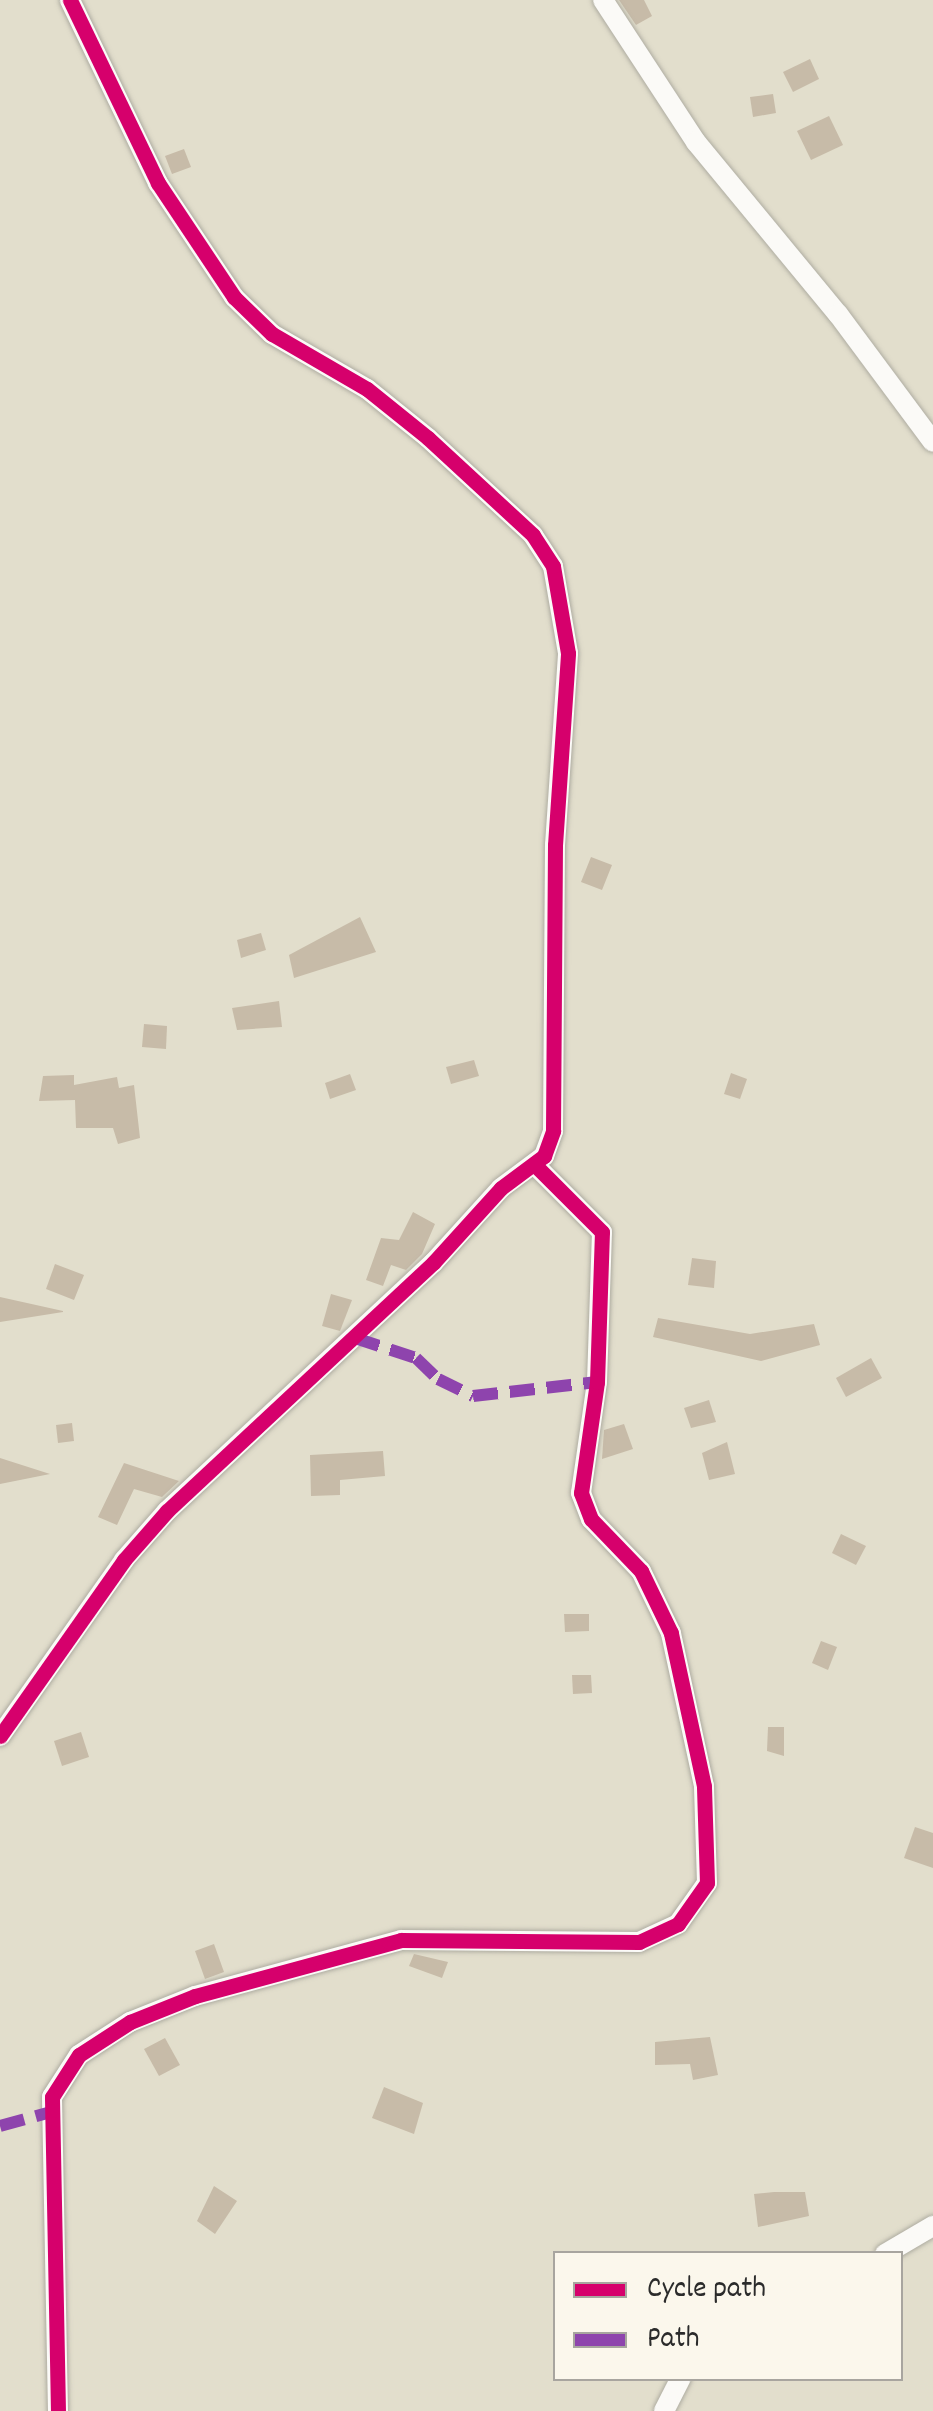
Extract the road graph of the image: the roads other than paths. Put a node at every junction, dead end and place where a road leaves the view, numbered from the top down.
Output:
1 (70, 0) edge
2 (603, 0) edge
3 (933, 442) edge
4 (534, 1165) junction
5 (0, 1736) edge
6 (933, 2226) edge
7 (890, 2251) edge
8 (679, 2381) edge
9 (58, 2411) edge
10 (664, 2411) edge

1 - 4 street
2 - 3 street
4 - 5 street
4 - 9 street
6 - 7 street
8 - 10 street

